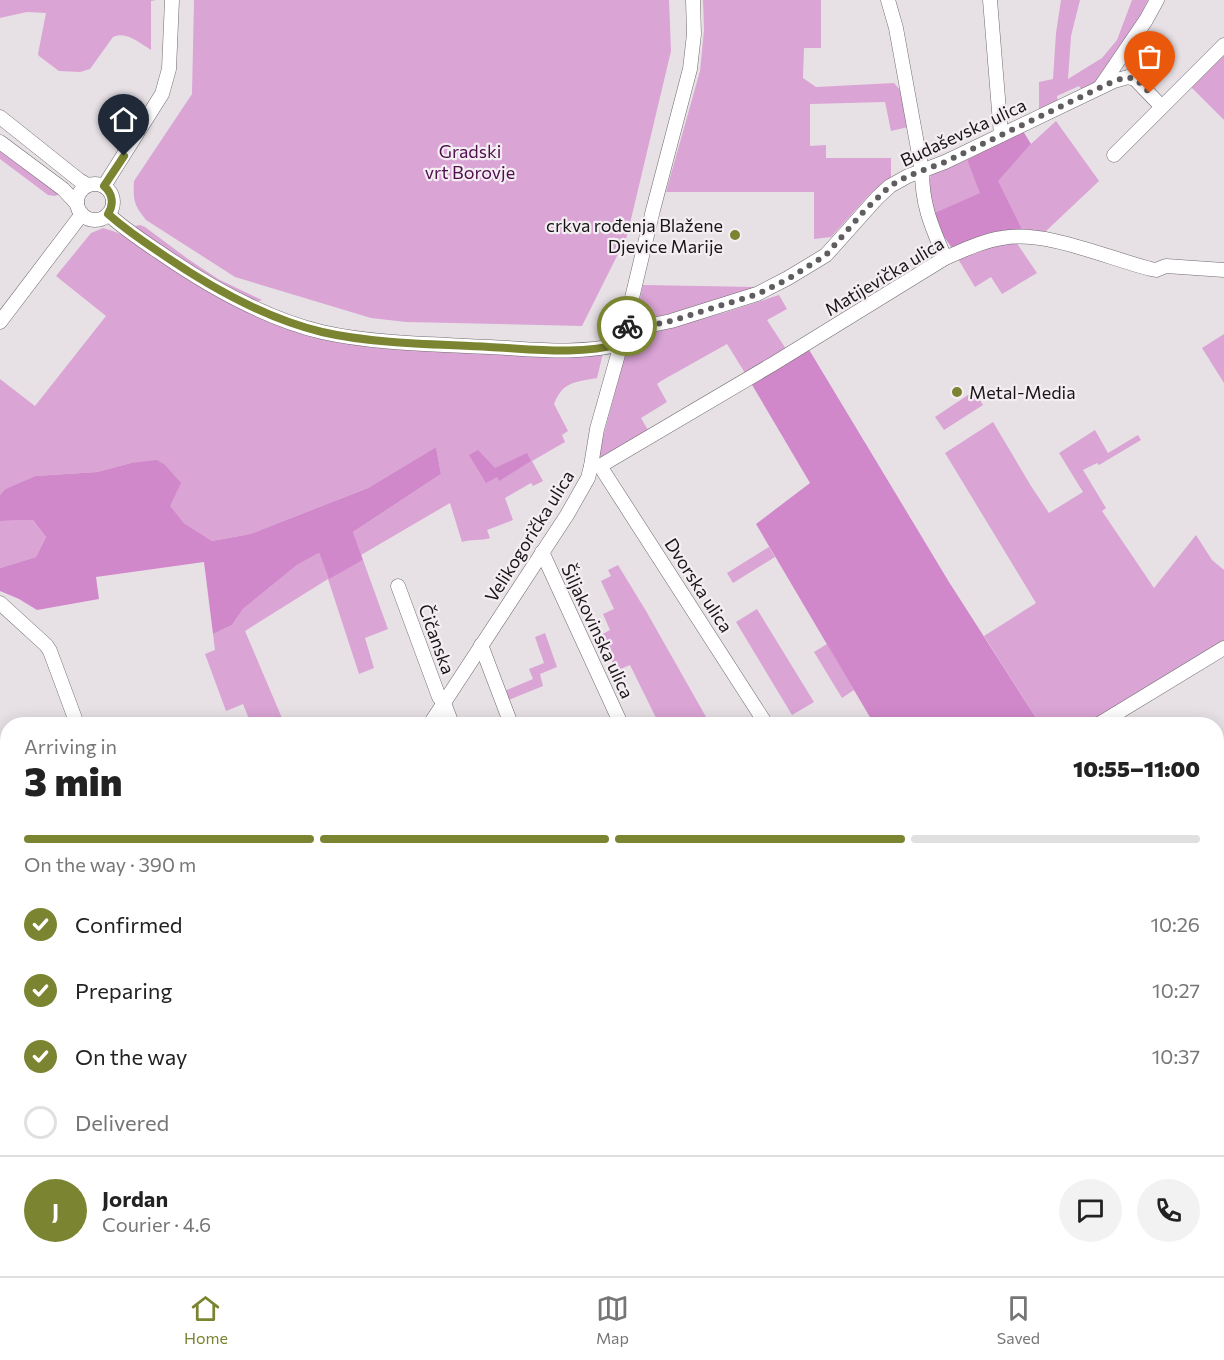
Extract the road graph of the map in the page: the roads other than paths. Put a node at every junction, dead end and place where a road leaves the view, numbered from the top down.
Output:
1 (171, 0) edge
2 (693, 0) edge
3 (888, 0) edge
4 (990, 0) edge
5 (1157, 0) edge
6 (1224, 45) edge
7 (1100, 87) junction
8 (1161, 106) junction
9 (0, 117) edge
10 (1000, 135) junction
11 (0, 142) edge
12 (1114, 154) dead end
13 (922, 171) junction
14 (88, 185) junction
15 (104, 186) junction
16 (79, 209) junction
17 (108, 214) junction
18 (945, 258) junction
19 (1224, 270) edge
20 (0, 322) edge
21 (626, 326) junction
22 (621, 344) junction
23 (596, 466) junction
24 (542, 552) junction
25 (398, 586) dead end
26 (0, 603) edge
27 (481, 645) junction
28 (1224, 648) edge
29 (444, 703) junction
30 (74, 717) edge
31 (435, 717) edge
32 (449, 717) edge
33 (508, 717) edge
34 (618, 717) edge
35 (761, 717) edge
36 (1111, 717) edge

1 - 15 street
2 - 21 street, Velikogorička ulica
3 - 13 street
4 - 10 street
5 - 7 street
6 - 8 street
7 - 8 street, Budaševska ulica
7 - 10 street, Budaševska ulica
8 - 12 street
9 - 14 street
10 - 13 street, Budaševska ulica
11 - 16 street
13 - 18 street
13 - 21 street, Budaševska ulica
14 - 15 street
14 - 16 street
15 - 17 street
16 - 17 street
16 - 20 street
17 - 22 street
18 - 19 street, Matijevička ulica
18 - 23 street, Matijevička ulica
21 - 22 street, Velikogorička ulica
22 - 23 street, Velikogorička ulica
23 - 24 street, Velikogorička ulica
23 - 35 street, Dvorska ulica
24 - 27 street, Velikogorička ulica
24 - 34 street, Šiljakovinska ulica
25 - 29 street, Čičanska
26 - 30 street
27 - 29 street, Velikogorička ulica
27 - 33 street
28 - 36 street
29 - 31 street, Velikogorička ulica
29 - 32 street, Čičanska

